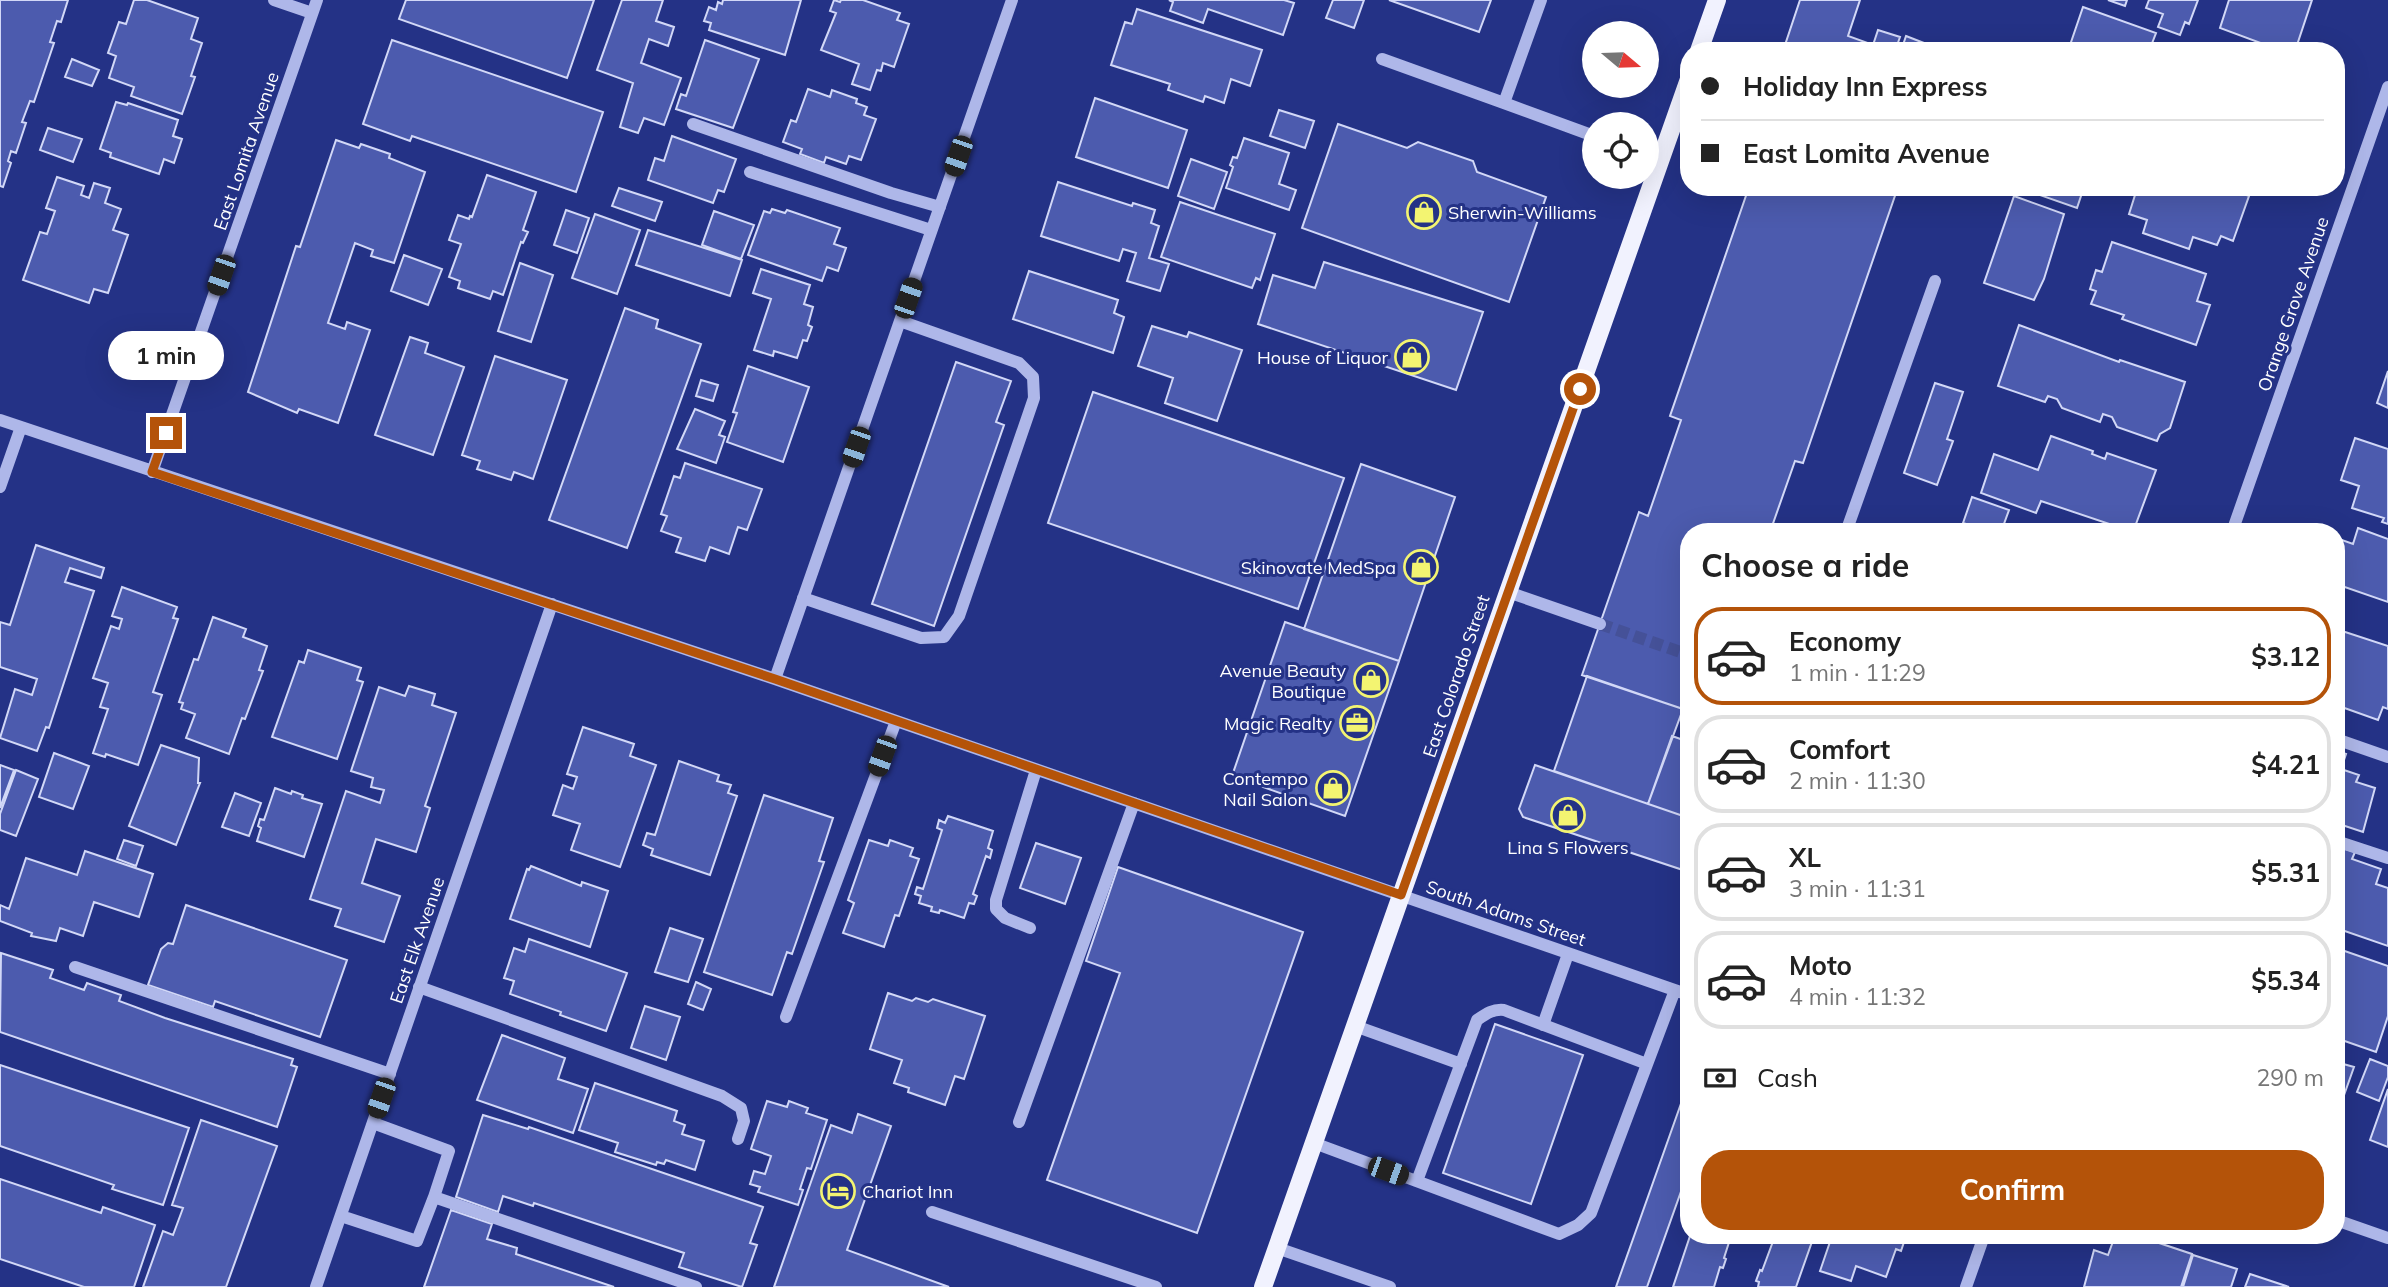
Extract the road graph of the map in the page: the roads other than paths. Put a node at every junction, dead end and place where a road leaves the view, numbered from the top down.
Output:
1 (274, 0) edge
2 (317, 0) edge
3 (1012, 0) edge
4 (1541, 0) edge
5 (1717, 0) edge
6 (312, 13) junction
7 (1702, 42) edge
8 (1382, 59) dead end
9 (2388, 87) edge
10 (1680, 99) edge
11 (1504, 103) junction
12 (693, 124) dead end
13 (1582, 132) edge
14 (1659, 145) edge
15 (750, 172) dead end
16 (1643, 189) edge
17 (940, 207) junction
18 (931, 230) junction
19 (1935, 281) dead end
20 (900, 321) junction
21 (0, 420) edge
22 (21, 427) junction
23 (152, 472) junction
24 (0, 487) edge
25 (1849, 523) edge
26 (2235, 523) edge
27 (1508, 592) junction
28 (803, 598) junction
29 (552, 604) junction
30 (1600, 624) tunnel mouth
31 (775, 679) junction
32 (896, 721) junction
33 (2345, 742) edge
34 (2388, 757) edge
35 (1036, 770) junction
36 (1134, 803) junction
37 (2345, 844) edge
38 (2388, 858) edge
39 (1401, 895) junction
40 (1030, 928) dead end
41 (1568, 954) junction
42 (75, 967) dead end
43 (419, 987) junction
44 (1675, 990) junction
45 (1680, 992) edge
46 (786, 1017) dead end
47 (1543, 1025) junction
48 (1355, 1026) junction
49 (1461, 1064) junction
50 (1647, 1064) junction
51 (390, 1073) junction
52 (1019, 1122) dead end
53 (373, 1123) junction
54 (737, 1139) dead end
55 (1314, 1143) junction
56 (1417, 1181) junction
57 (434, 1196) junction
58 (932, 1212) dead end
59 (341, 1216) junction
60 (2345, 1223) edge
61 (2388, 1238) edge
62 (1981, 1244) edge
63 (1277, 1248) junction
64 (316, 1287) edge
65 (696, 1287) edge
66 (1156, 1287) edge
67 (1263, 1287) edge
68 (1390, 1287) edge
69 (1966, 1287) edge

1 - 6 street
2 - 6 street, East Lomita Avenue
3 - 17 street
4 - 11 street
5 - 7 main road
6 - 23 street, East Lomita Avenue
8 - 11 street
9 - 26 street, Orange Grove Avenue
10 - 14 main road, East Colorado Street
11 - 13 street
12 - 17 street
15 - 18 street
16 - 27 main road, East Colorado Street
17 - 18 street
18 - 20 street
19 - 25 street
20 - 28 street
20 - 28 street
21 - 22 street, South Adams Street
22 - 23 street, South Adams Street
22 - 24 street
23 - 29 street, South Adams Street
27 - 30 street
27 - 39 main road, East Colorado Street
28 - 31 street
29 - 31 street, South Adams Street
29 - 43 street, East Elk Avenue
31 - 32 street, South Adams Street
32 - 35 street, South Adams Street
32 - 46 street
33 - 34 street
35 - 36 street, South Adams Street
35 - 40 street
36 - 39 street, South Adams Street
36 - 52 street
37 - 38 street
39 - 41 street, South Adams Street
39 - 48 main road, East Colorado Street
41 - 44 street, South Adams Street
41 - 47 street
42 - 51 street
43 - 51 street, East Elk Avenue
43 - 54 street
44 - 45 street, South Adams Street
44 - 50 street
47 - 49 street
47 - 50 street
48 - 49 street
48 - 55 main road, East Colorado Street
49 - 56 street
50 - 56 street
51 - 53 street, East Elk Avenue
53 - 57 street
53 - 59 street, East Elk Avenue
55 - 56 street
55 - 63 main road, East Colorado Street
57 - 59 street
57 - 65 street
58 - 66 street
59 - 64 street, East Elk Avenue
60 - 61 street
62 - 69 street
63 - 67 main road, East Colorado Street
63 - 68 street

